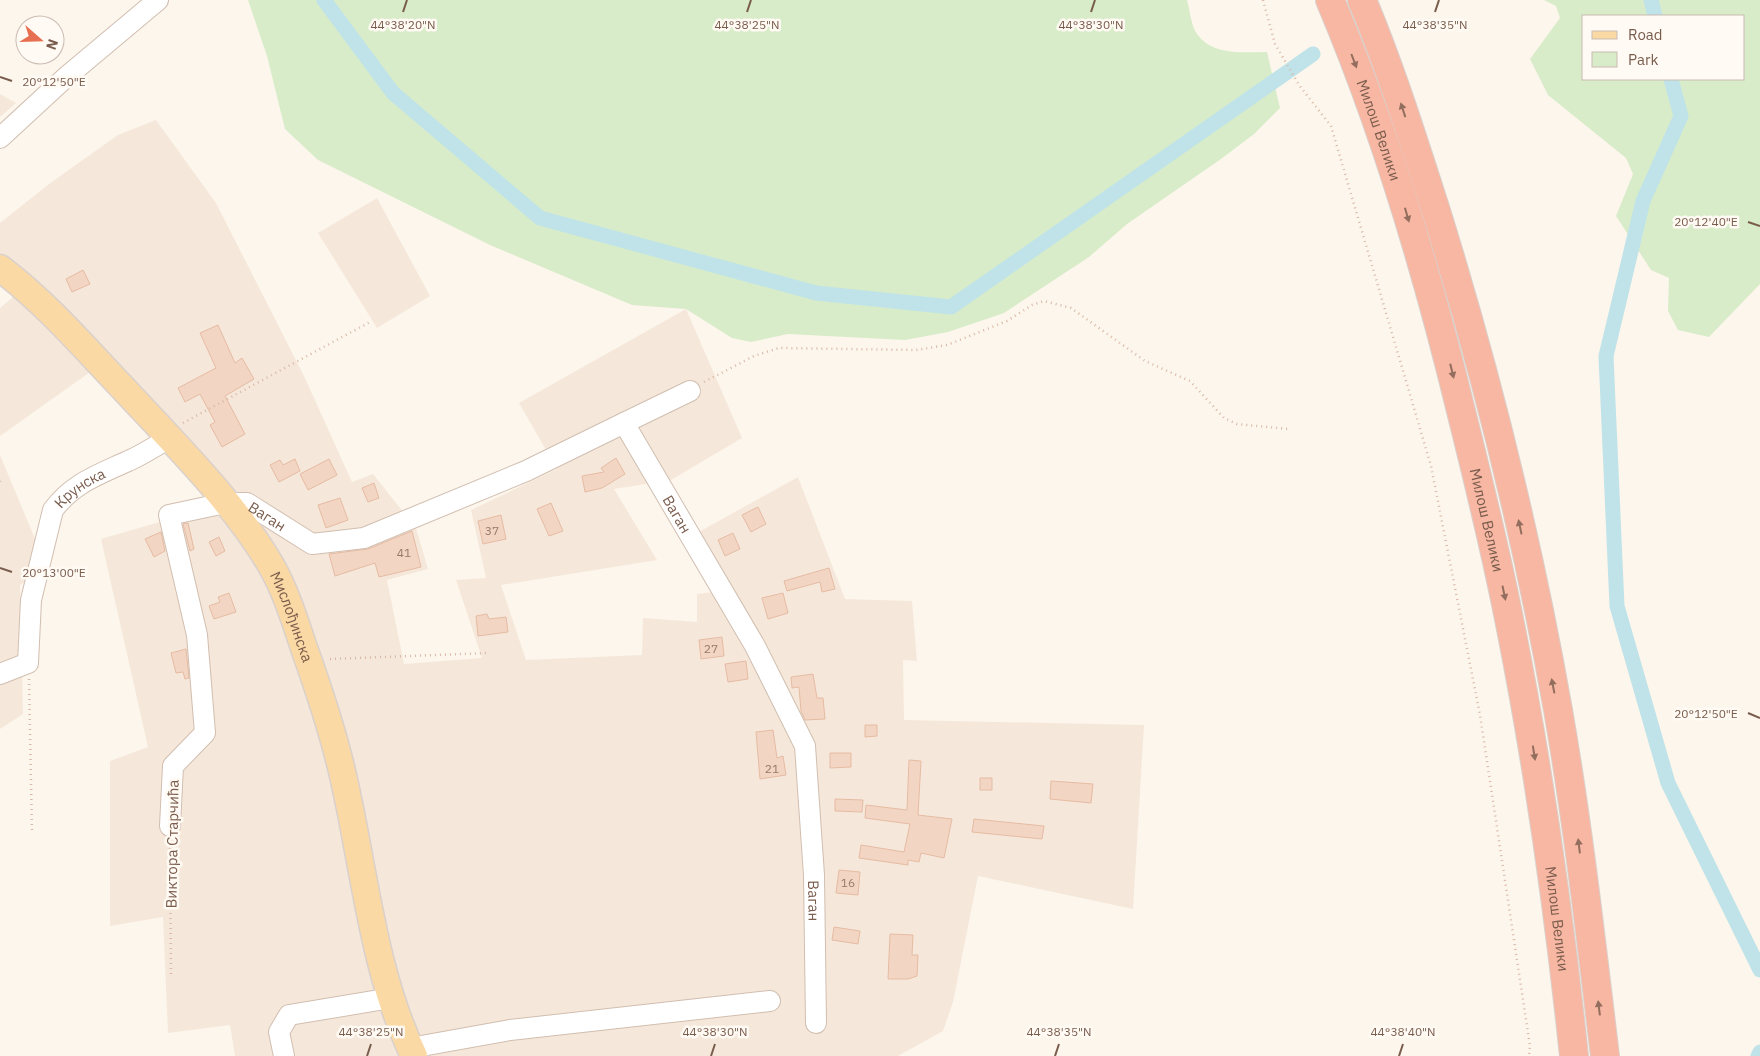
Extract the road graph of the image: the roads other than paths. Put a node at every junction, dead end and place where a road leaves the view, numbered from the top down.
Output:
1 (158, 0) edge
2 (1330, 0) edge
3 (1362, 0) edge
4 (0, 138) edge
5 (0, 268) edge
6 (690, 391) road end
7 (624, 423) junction
8 (167, 436) junction
9 (225, 503) junction
10 (0, 674) edge
11 (170, 826) road end
12 (391, 998) junction
13 (770, 1001) dead end
14 (816, 1023) dead end
15 (412, 1052) edge
16 (284, 1056) edge
17 (1574, 1056) edge
18 (1605, 1056) edge

1 - 4 street
2 -> 17 highway, Милош Велики
18 -> 3 highway, Милош Велики
5 - 8 main road, Мислођинска
6 - 7 street
7 - 9 street, Ваган
7 - 14 street, Ваган
8 - 9 main road, Мислођинска
8 - 10 street, Крунска
9 - 11 street, Виктора Старчића
9 - 12 main road, Мислођинска
12 - 15 main road, Мислођинска
12 - 16 street
13 - 15 street

